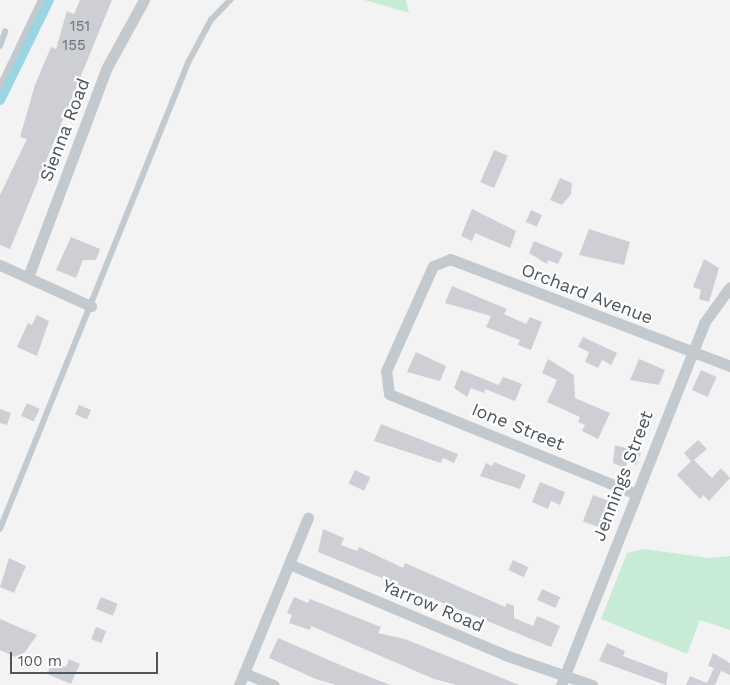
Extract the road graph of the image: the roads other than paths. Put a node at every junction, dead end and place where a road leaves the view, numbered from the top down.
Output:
1 (41, 0) edge
2 (144, 0) edge
3 (230, 0) edge
4 (5, 32) dead end
5 (0, 46) edge
6 (0, 86) edge
7 (0, 265) edge
8 (28, 277) junction
9 (730, 287) edge
10 (91, 306) junction
11 (691, 354) junction
12 (730, 366) edge
13 (389, 394) joint
14 (634, 493) junction
15 (308, 518) dead end
16 (0, 529) edge
17 (289, 564) junction
18 (244, 673) junction
19 (565, 674) junction
20 (240, 685) edge
21 (274, 685) edge
22 (561, 685) edge
23 (592, 685) edge

1 - 6 lane
2 - 8 street, Sienna Road
3 - 10 lane
4 - 5 lane
7 - 8 street
8 - 10 street
9 - 11 street, Jennings Street
10 - 16 lane
11 - 12 street, Orchard Avenue
11 - 13 street, Orchard Avenue
11 - 14 street, Jennings Street
13 - 14 street, Ione Street
14 - 19 street, Jennings Street
15 - 17 street
17 - 18 street
17 - 19 street, Yarrow Road
18 - 20 street
18 - 21 street
19 - 22 street, Jennings Street
19 - 23 street, Yarrow Road

